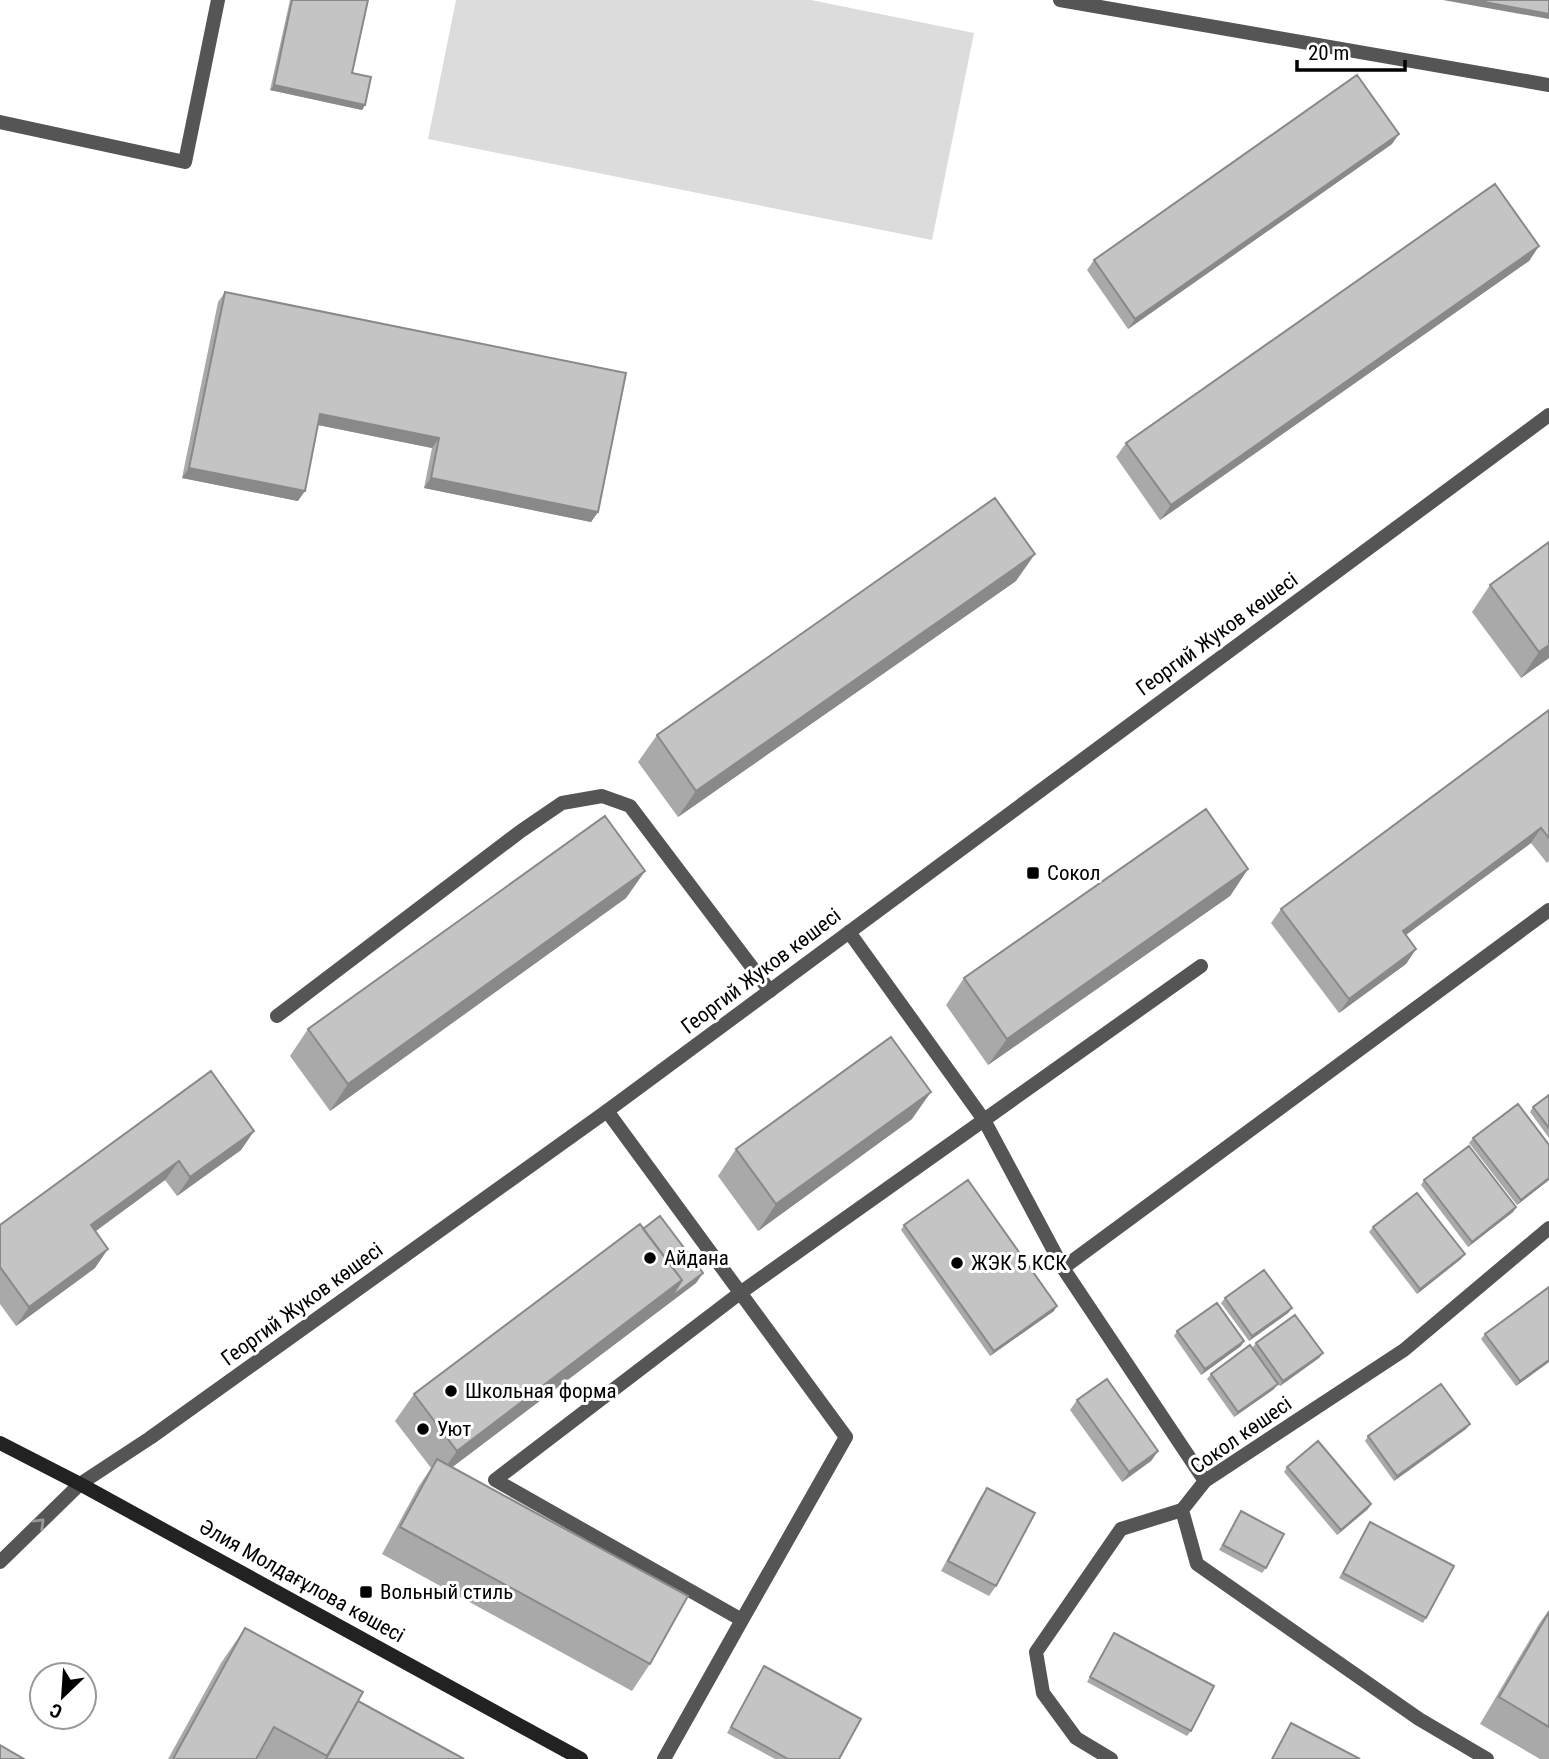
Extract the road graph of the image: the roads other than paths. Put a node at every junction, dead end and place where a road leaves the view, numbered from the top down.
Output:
1 (218, 0) edge
2 (1060, 0) edge
3 (1549, 85) edge
4 (0, 122) edge
5 (1549, 415) edge
6 (1549, 910) edge
7 (849, 932) junction
8 (1201, 967) dead end
9 (770, 991) junction
10 (277, 1016) dead end
11 (607, 1111) junction
12 (984, 1120) junction
13 (1549, 1228) edge
14 (1063, 1268) junction
15 (740, 1293) junction
16 (0, 1443) edge
17 (1205, 1481) junction
18 (80, 1484) junction
19 (1182, 1510) junction
20 (0, 1562) edge
21 (742, 1620) junction
22 (581, 1759) edge
23 (664, 1759) edge
24 (1111, 1759) edge
25 (1487, 1759) edge

1 - 4 street
2 - 3 street
5 - 7 street, Георгий Жуков көшесі
6 - 14 street
7 - 9 street, Георгий Жуков көшесі
7 - 12 street
8 - 12 street
9 - 10 street
9 - 11 street, Георгий Жуков көшесі
11 - 15 street
11 - 18 street, Георгий Жуков көшесі
12 - 14 street
12 - 15 street
13 - 17 street, Сокол көшесі
14 - 17 street
15 - 21 street
15 - 21 street
16 - 18 main road, Әлия Молдағұлова көшесі
17 - 19 street, Сокол көшесі
20 -> 18 street, Георгий Жуков көшесі
18 - 22 main road, Әлия Молдағұлова көшесі
19 - 24 street
19 - 25 street
21 - 23 street

